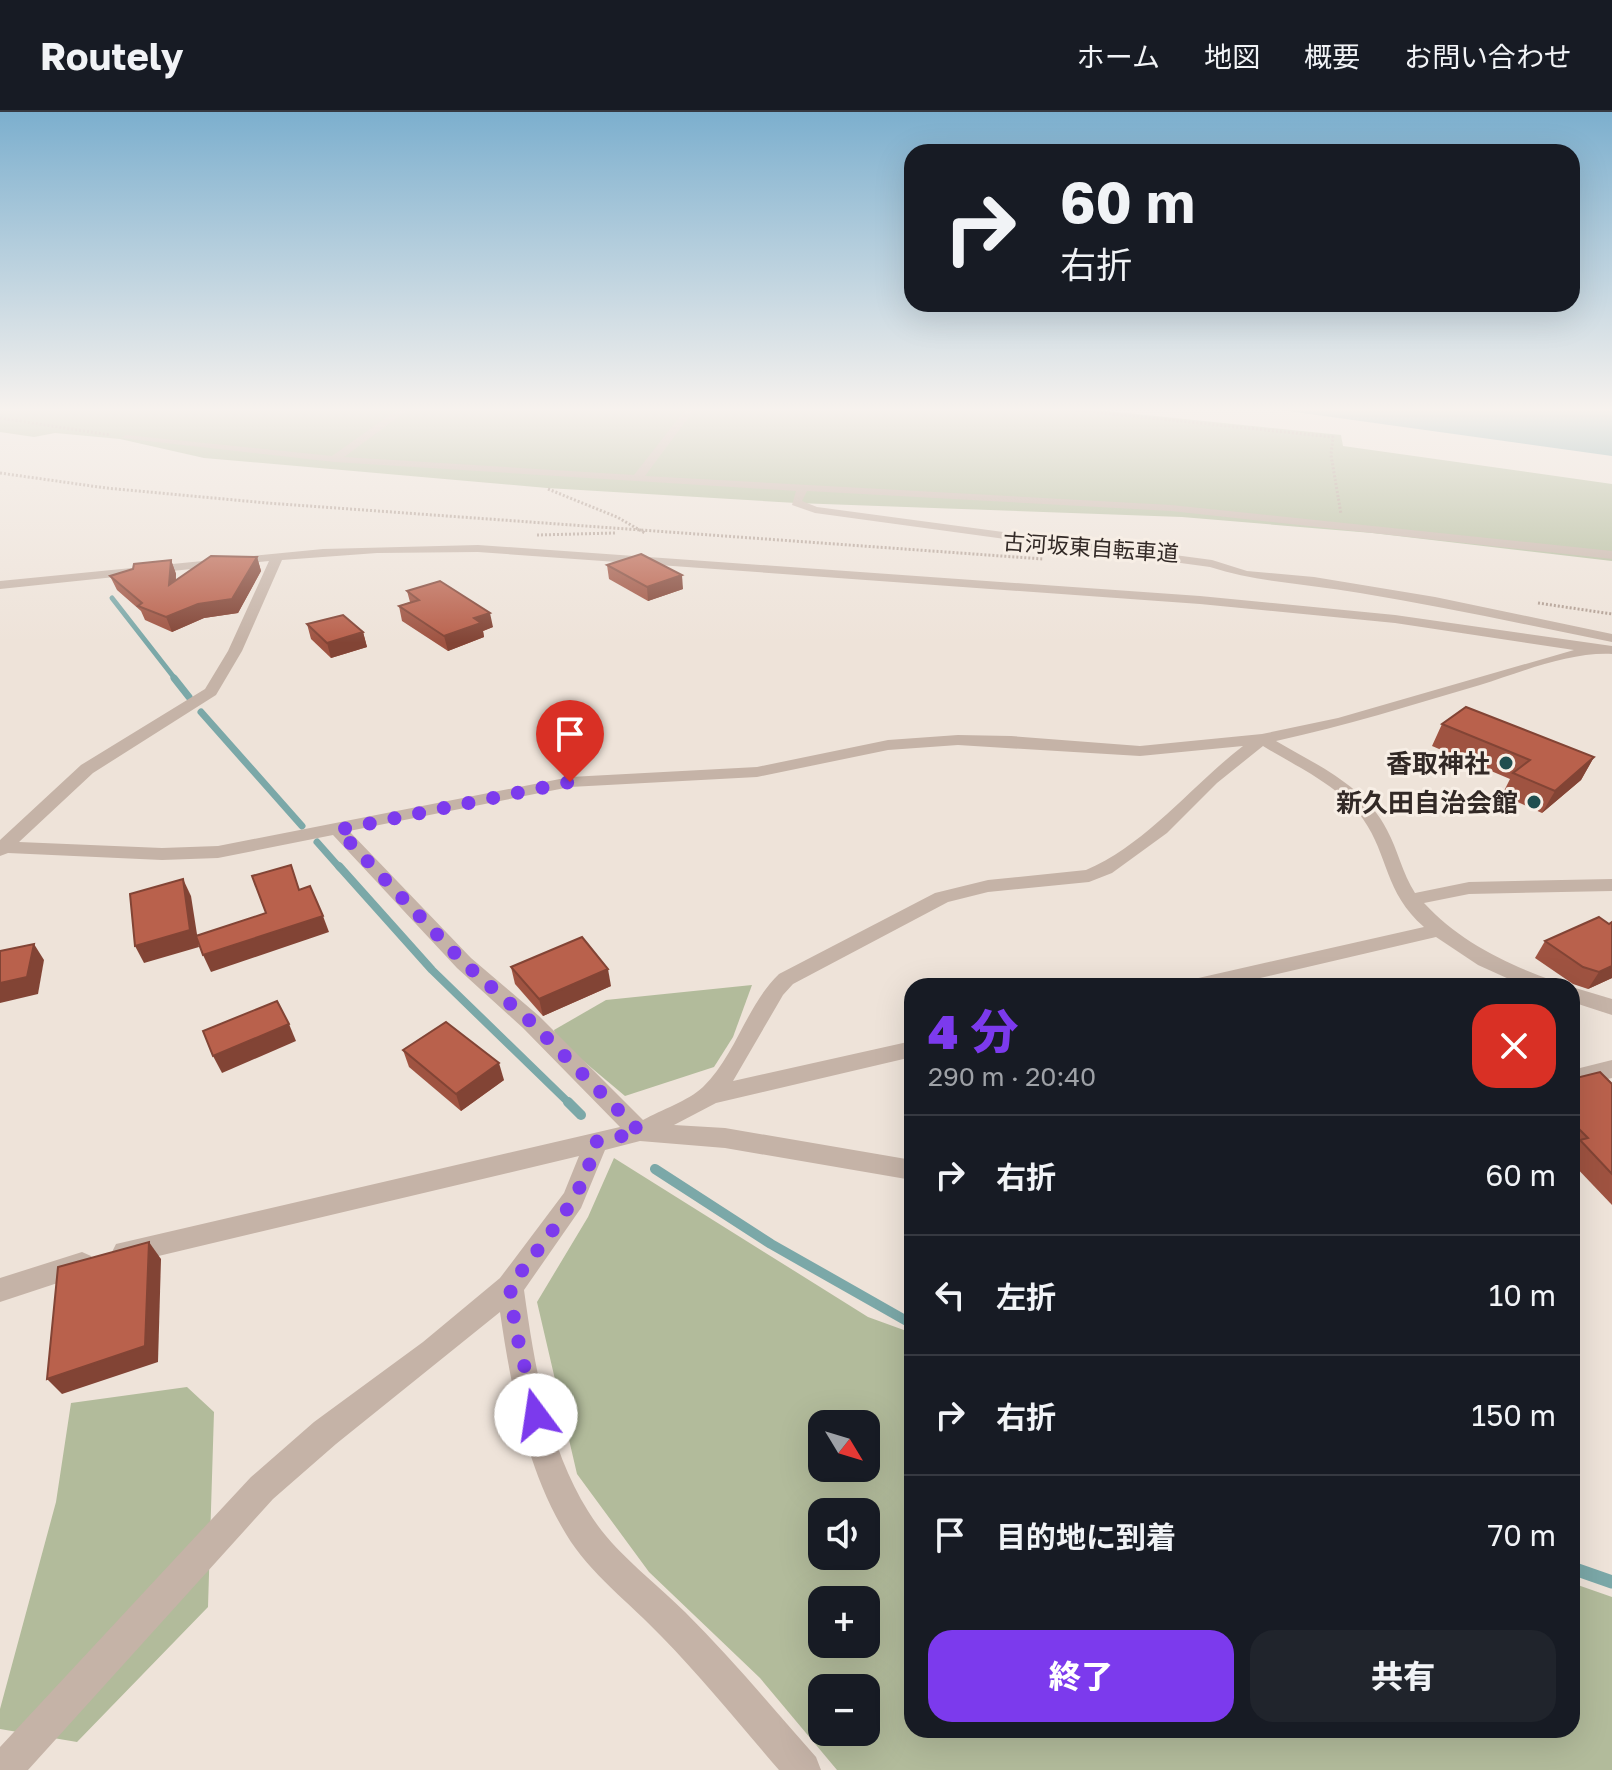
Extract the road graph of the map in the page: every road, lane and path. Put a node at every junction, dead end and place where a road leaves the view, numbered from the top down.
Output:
1 (121, 487) edge
2 (545, 487) edge
3 (758, 487) edge
4 (1337, 487) edge
5 (802, 490) junction
6 (1343, 525) junction
7 (646, 533) junction
8 (530, 535) dead end
9 (1612, 555) edge
10 (277, 557) junction
11 (1052, 560) dead end
12 (0, 585) edge
13 (1612, 638) edge
14 (1604, 650) edge
15 (1262, 739) junction
16 (338, 830) junction
17 (1, 848) edge
18 (1612, 885) edge
19 (1411, 900) junction
20 (1439, 928) junction
21 (1230, 978) edge
22 (1525, 978) edge
23 (1580, 997) edge
24 (1612, 1007) edge
25 (904, 1051) edge
26 (1612, 1069) edge
27 (1580, 1077) edge
28 (710, 1095) junction
29 (640, 1132) junction
30 (595, 1142) junction
31 (904, 1169) edge
32 (510, 1287) junction
33 (0, 1290) edge
34 (3, 1770) edge
35 (803, 1770) edge

1 - 7 path, 古河坂東自転車道
2 - 7 path
3 - 5 street
4 - 6 path
5 - 6 street
5 - 13 street
6 - 9 street
7 - 8 path
7 - 11 path, 古河坂東自転車道
10 - 12 street
10 - 14 street
10 - 17 street
14 - 15 street
15 - 16 street
15 - 19 street
15 - 28 street
16 - 17 street
16 - 29 street
18 - 19 street
19 - 20 street
20 - 21 street
20 - 22 street
23 - 24 street
25 - 28 street
26 - 27 street
28 - 29 street
29 - 30 street
29 - 31 street
30 - 32 street
30 - 33 street
32 - 34 street
32 - 35 street

